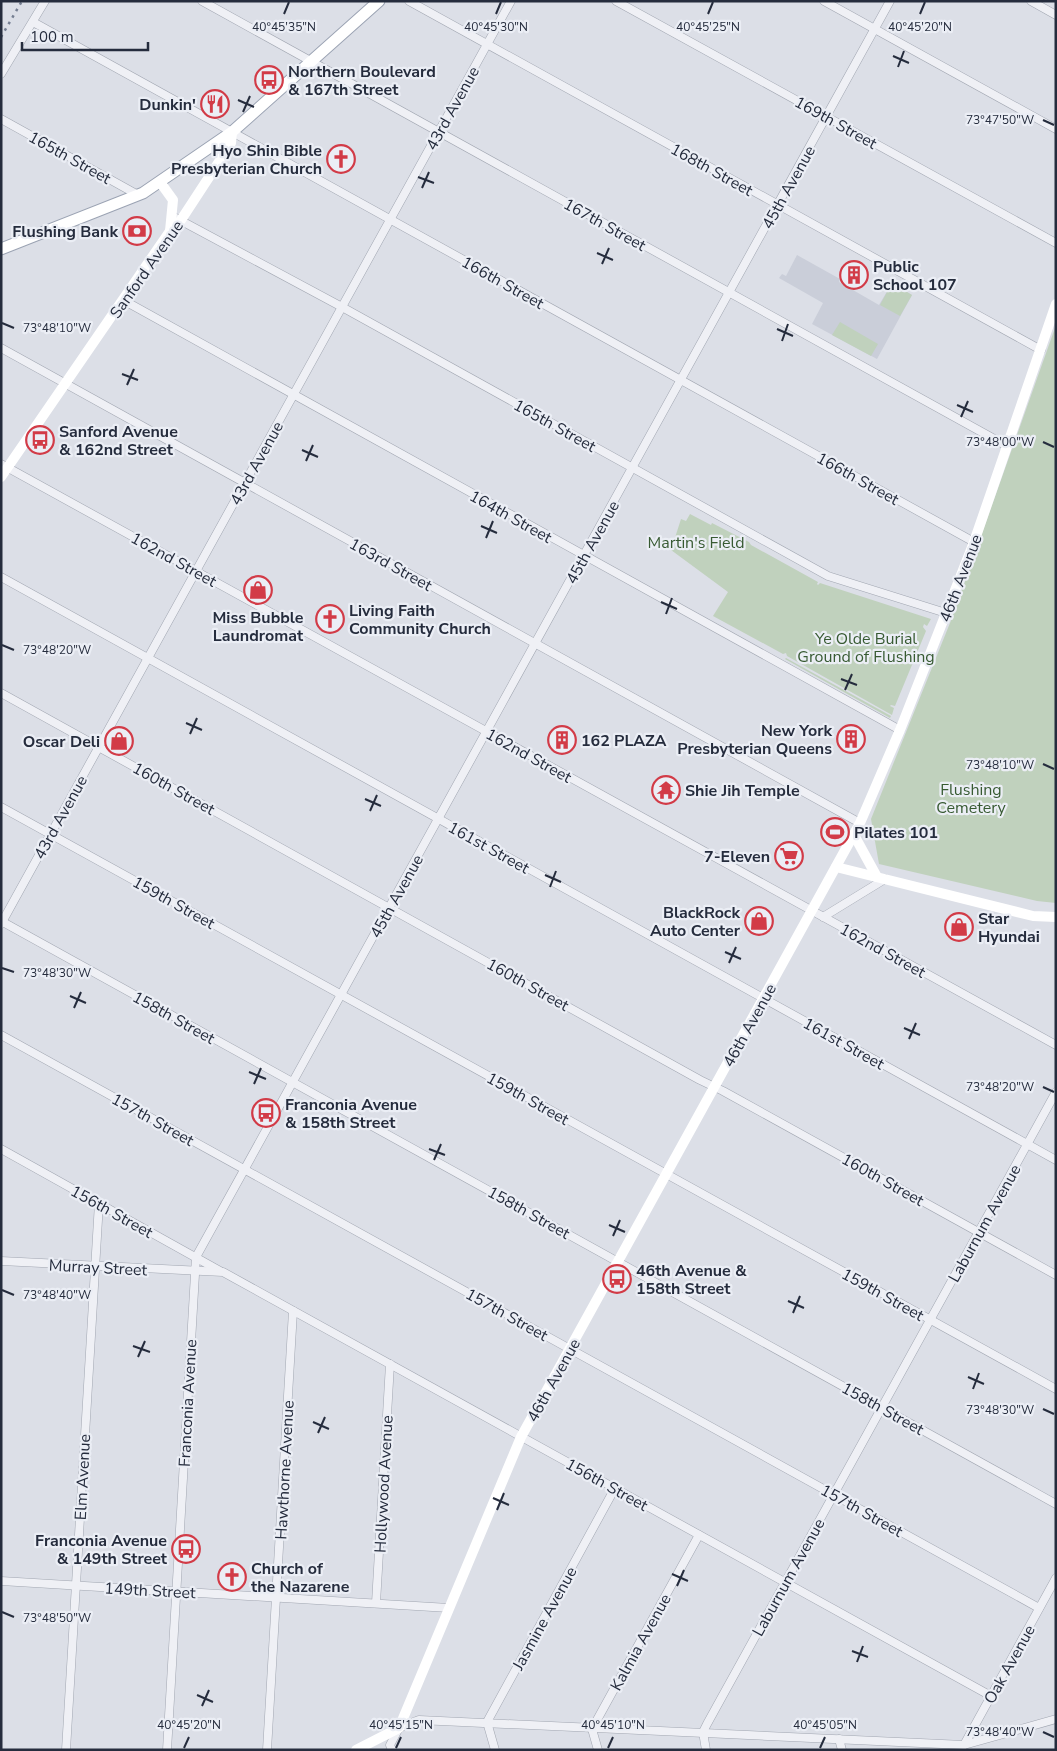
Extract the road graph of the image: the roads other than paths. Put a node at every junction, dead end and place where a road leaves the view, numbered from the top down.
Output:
1 (45, 1) edge
2 (202, 1) edge
3 (379, 1) edge
4 (409, 1) edge
5 (511, 1) edge
6 (616, 1) edge
7 (824, 1) edge
8 (890, 1) edge
9 (1031, 1) edge
10 (1056, 15) edge
11 (33, 22) junction
12 (875, 30) junction
13 (487, 45) junction
14 (310, 62) junction
15 (1, 74) edge
16 (826, 117) junction
17 (1, 119) edge
18 (1056, 129) edge
19 (232, 132) junction
20 (439, 132) junction
21 (160, 182) junction
22 (141, 194) junction
23 (778, 205) junction
24 (176, 218) junction
25 (390, 220) junction
26 (1056, 244) edge
27 (2, 247) edge
28 (729, 292) junction
29 (123, 300) junction
30 (1056, 304) edge
31 (342, 307) junction
32 (1, 348) edge
33 (1041, 350) junction
34 (681, 380) junction
35 (66, 384) junction
36 (294, 395) junction
37 (1007, 446) junction
38 (4, 466) edge
39 (632, 468) junction
40 (1, 477) edge
41 (245, 483) junction
42 (974, 542) junction
43 (584, 556) junction
44 (197, 571) junction
45 (1, 578) edge
46 (946, 613) junction
47 (536, 644) junction
48 (148, 658) junction
49 (1, 693) edge
50 (900, 730) junction
51 (487, 732) junction
52 (100, 746) junction
53 (1, 807) edge
54 (439, 819) junction
55 (860, 822) junction
56 (51, 834) junction
57 (854, 835) junction
58 (836, 867) junction
59 (881, 878) junction
60 (390, 907) junction
61 (812, 911) junction
62 (823, 917) junction
63 (1056, 918) edge
64 (2, 922) edge
65 (341, 995) junction
66 (764, 999) junction
67 (1, 1035) edge
68 (1056, 1046) edge
69 (293, 1082) junction
70 (715, 1087) junction
71 (1056, 1092) edge
72 (1027, 1144) junction
73 (1, 1150) edge
74 (1, 1154) edge
75 (1056, 1160) edge
76 (245, 1170) junction
77 (667, 1174) junction
78 (98, 1203) junction
79 (978, 1232) junction
80 (196, 1257) junction
81 (1, 1262) edge
82 (619, 1262) junction
83 (95, 1267) junction
84 (195, 1271) junction
85 (223, 1272) junction
86 (1056, 1275) edge
87 (293, 1311) junction
88 (930, 1320) junction
89 (570, 1349) junction
90 (390, 1364) junction
91 (1056, 1389) edge
92 (882, 1408) junction
93 (521, 1436) junction
94 (615, 1488) junction
95 (834, 1495) junction
96 (1056, 1504) edge
97 (699, 1535) junction
98 (1056, 1578) edge
99 (1, 1581) edge
100 (785, 1582) junction
101 (76, 1585) junction
102 (176, 1591) junction
103 (276, 1597) junction
104 (376, 1603) junction
105 (449, 1608) junction
106 (1039, 1608) junction
107 (991, 1696) junction
108 (1056, 1719) edge
109 (486, 1722) junction
110 (399, 1728) junction
111 (592, 1729) junction
112 (703, 1732) junction
113 (839, 1740) junction
114 (965, 1747) edge
115 (66, 1750) edge
116 (167, 1750) edge
117 (267, 1750) edge
118 (356, 1750) edge
119 (392, 1750) edge
120 (495, 1750) edge
121 (598, 1750) edge
122 (706, 1750) edge
123 (842, 1750) edge

1 - 11 street
2 - 14 street, 167th Street
3 - 14 main road
4 - 13 street, 168th Street
5 - 13 street, 43rd Avenue
6 - 16 street, 169th Street
7 - 12 street
8 - 12 street, 45th Avenue
9 - 10 street
11 - 15 street
11 - 19 street, 166th Street
12 - 16 street, 45th Avenue
12 - 18 street
13 - 20 street, 43rd Avenue
13 - 23 street, 168th Street
14 - 19 main road
14 - 20 street, 167th Street
16 - 23 street, 45th Avenue
16 - 26 street, 169th Street
17 - 22 street, 165th Street
19 - 21 main road
19 - 24 street, Sanford Avenue
19 - 25 street, 166th Street
20 - 25 street, 43rd Avenue
20 - 28 street, 167th Street
21 - 22 main road
21 - 24 street
22 - 27 main road
23 - 28 street, 45th Avenue
23 - 33 street, 168th Street
24 - 29 street, Sanford Avenue
24 - 31 street, 165th Street
25 - 31 street, 43rd Avenue
25 - 34 street, 166th Street
28 - 34 street, 45th Avenue
28 - 37 street, 167th Street
29 - 35 street, Sanford Avenue
29 - 36 street, 164th Street
30 - 33 street, 46th Avenue
31 - 36 street, 43rd Avenue
31 - 39 street, 165th Street
32 - 35 street, 163rd Street
33 - 37 street, 46th Avenue
34 - 39 street, 45th Avenue
34 - 42 street, 166th Street
35 - 38 street, Sanford Avenue
35 - 41 street, 163rd Street
36 - 41 street, 43rd Avenue
36 - 43 street, 164th Street
37 - 42 street, 46th Avenue
38 - 40 street, Sanford Avenue
38 - 44 street, 162nd Street
39 - 43 street, 45th Avenue
39 - 46 street, 165th Street
41 - 44 street, 43rd Avenue
41 - 47 street, 163rd Street
42 - 46 street, 46th Avenue
43 - 47 street, 45th Avenue
43 - 50 street, 164th Street
44 - 48 street, 43rd Avenue
44 - 51 street, 162nd Street
45 - 48 street, 161st Street
46 - 50 street, 46th Avenue
47 - 51 street, 45th Avenue
47 - 55 street, 163rd Street
48 - 52 street, 43rd Avenue
48 - 54 street, 161st Street
49 - 52 street, 160th Street
50 - 55 street, 46th Avenue
51 - 54 street, 45th Avenue
51 - 61 street, 162nd Street
52 - 56 street, 43rd Avenue
52 - 60 street, 160th Street
53 - 56 street, 159th Street
54 - 60 street, 45th Avenue
54 - 66 street, 161st Street
55 - 57 street, 46th Avenue
56 - 64 street, 43rd Avenue
56 - 65 street, 159th Street
57 - 58 street, 46th Avenue
57 - 59 street
58 - 59 street
58 - 61 street, 46th Avenue
59 - 62 street
59 - 63 street
60 - 65 street, 45th Avenue
60 - 70 street, 160th Street
61 - 62 street, 162nd Street
61 - 66 street, 46th Avenue
62 - 68 street, 162nd Street
64 - 69 street, 158th Street
65 - 69 street, 45th Avenue
65 - 77 street, 159th Street
66 - 70 street, 46th Avenue
66 - 72 street, 161st Street
67 - 76 street, 157th Street
69 - 76 street, Franconia Avenue
69 - 82 street, 158th Street
70 - 77 street, 46th Avenue
70 - 79 street, 160th Street
71 - 72 street, Laburnum Avenue
72 - 75 street, 161st Street
72 - 79 street, Laburnum Avenue
73 - 74 street
73 - 78 street, 156th Street
76 - 80 street, Franconia Avenue
76 - 89 street, 157th Street
77 - 82 street, 46th Avenue
77 - 88 street, 159th Street
78 - 80 street, 156th Street
78 - 83 street, Elm Avenue
79 - 86 street, 160th Street
79 - 88 street, Laburnum Avenue
80 - 84 street, Franconia Avenue
80 - 85 street, 156th Street
81 - 83 street, Murray Street
82 - 89 street, 46th Avenue
82 - 92 street, 158th Street
83 - 84 street, Murray Street
83 - 101 street, Elm Avenue
84 - 85 street, 156th Street
84 - 102 street, Franconia Avenue
85 - 87 street, 156th Street
87 - 90 street, 156th Street
87 - 103 street, Hawthorne Avenue
88 - 91 street, 159th Street
88 - 92 street, Laburnum Avenue
89 - 93 street, 46th Avenue
89 - 95 street, 157th Street
90 - 93 street, 156th Street
90 - 104 street, Hollywood Avenue
92 - 95 street, Laburnum Avenue
92 - 96 street, 158th Street
93 - 94 street, 156th Street
93 - 105 street, 46th Avenue
94 - 97 street, 156th Street
94 - 109 street, Jasmine Avenue
95 - 100 street, Laburnum Avenue
95 - 106 street, 157th Street
97 - 100 street, 156th Street
97 - 111 street, Kalmia Avenue
98 - 106 street, Oak Avenue
99 - 101 street, 149th Street
100 - 107 street, 156th Street
100 - 112 street, Laburnum Avenue
101 - 102 street, 149th Street
101 - 115 street, Elm Avenue
102 - 103 street, 149th Street
102 - 116 street, Franconia Avenue
103 - 104 street, 149th Street
103 - 117 street, Hawthorne Avenue
104 - 105 street, 149th Street
105 - 110 street, 46th Avenue
106 - 107 street, Oak Avenue
107 - 114 street, Oak Avenue
108 - 114 street
109 - 110 street
109 - 111 street
109 - 120 street
110 - 118 street
110 - 119 street
111 - 112 street
111 - 121 street
112 - 113 street
112 - 122 street
113 - 114 street
113 - 123 street

